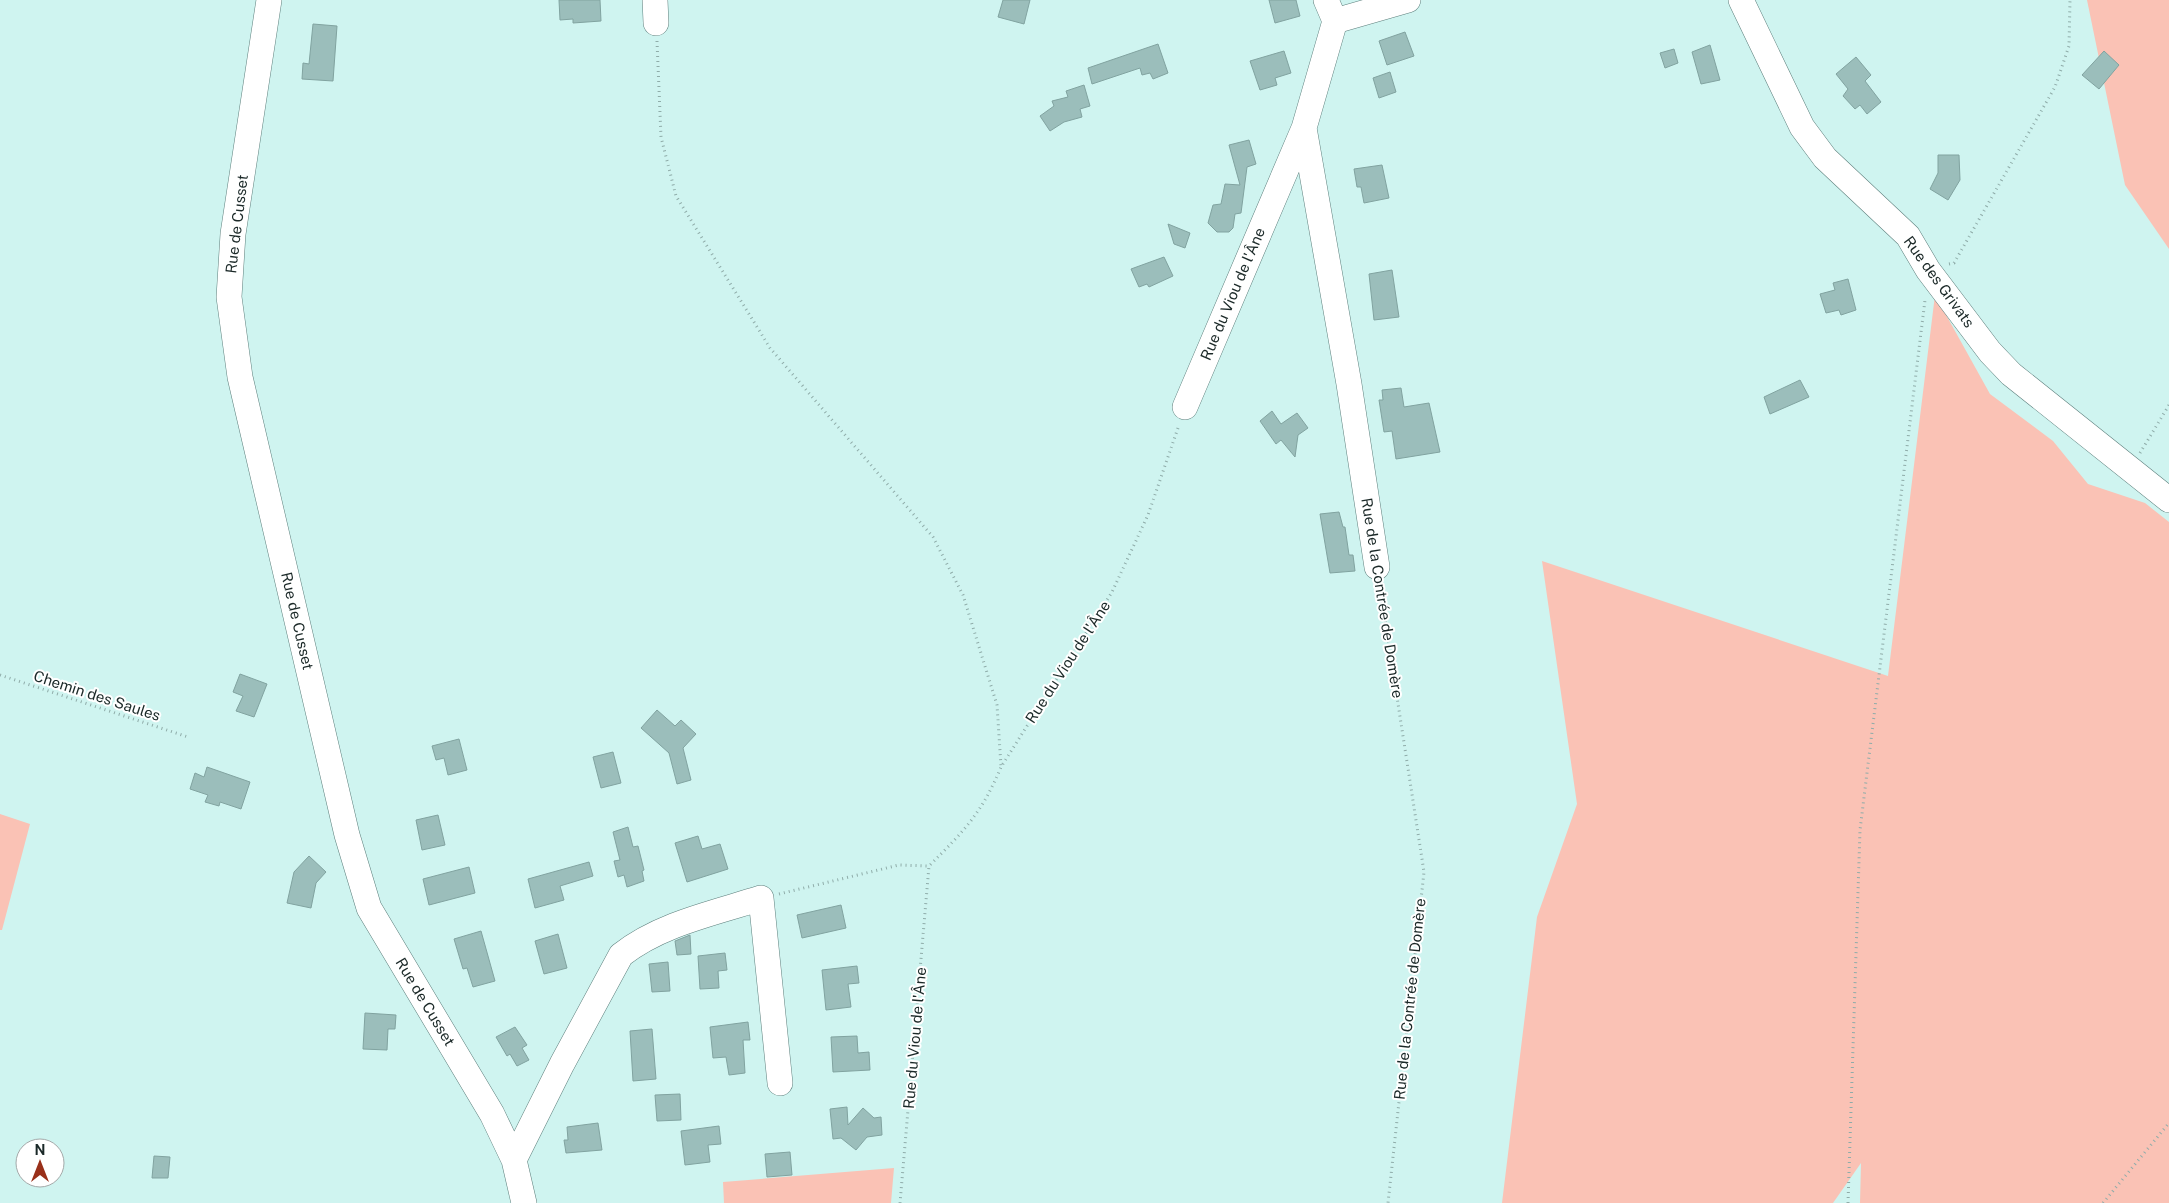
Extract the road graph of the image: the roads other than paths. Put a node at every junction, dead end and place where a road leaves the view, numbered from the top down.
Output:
1 (269, 0) edge
2 (1408, 0) edge
3 (1741, 0) edge
4 (1331, 10) edge
5 (1304, 128) junction
6 (1185, 408) road end
7 (2169, 500) edge
8 (1377, 567) road end
9 (780, 1083) dead end
10 (514, 1160) junction
11 (524, 1203) edge

1 - 10 street, Rue de Cusset
2 - 4 street
3 - 7 street, Rue des Grivats
4 - 5 street, Rue de la Contrée de Domère
5 - 6 street, Rue du Viou de l'Âne
5 - 8 street, Rue de la Contrée de Domère
9 - 10 street
10 - 11 street, Rue de Cusset

